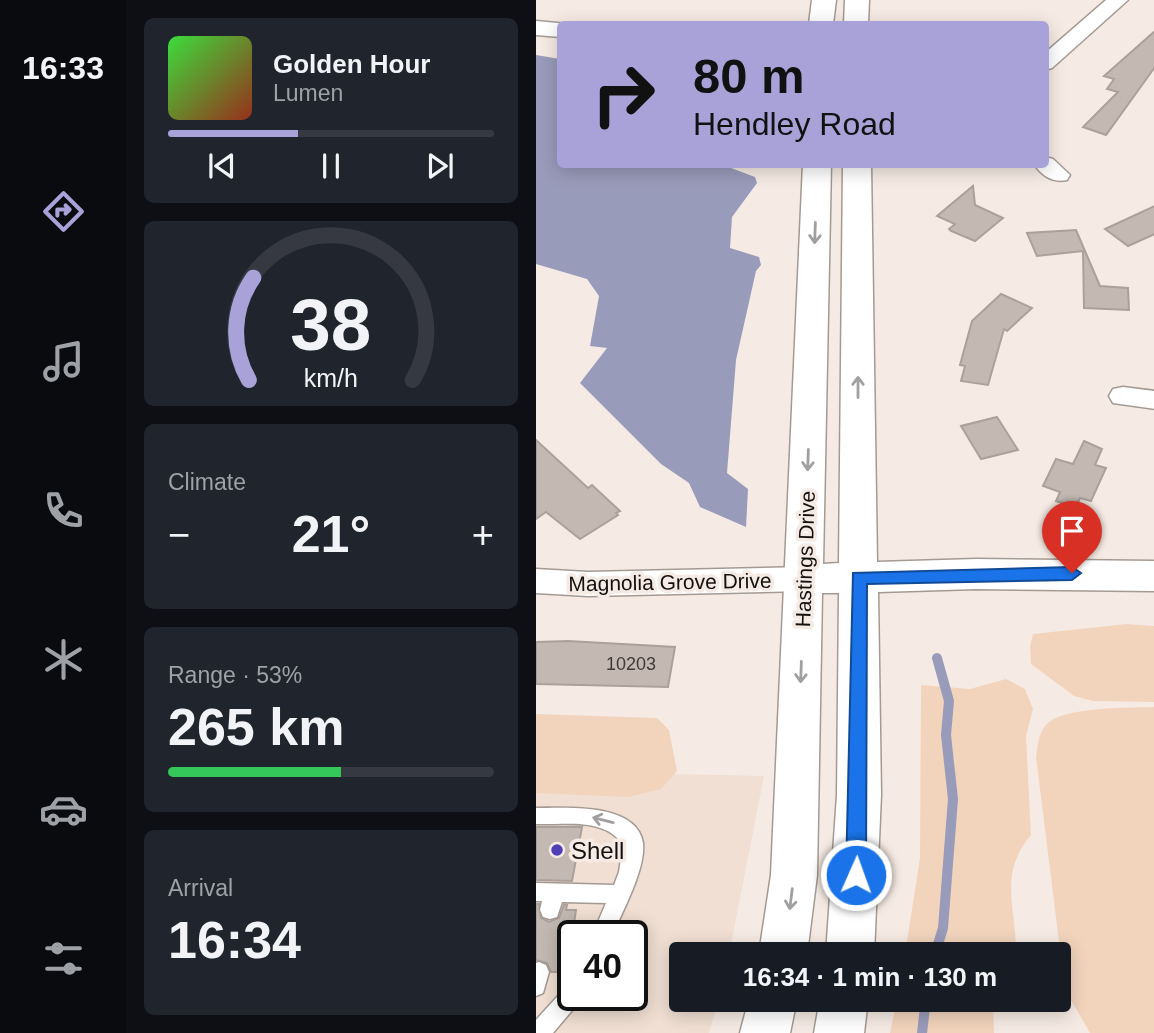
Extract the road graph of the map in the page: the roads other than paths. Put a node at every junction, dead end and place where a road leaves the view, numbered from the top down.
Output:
1 (824, 0) edge
2 (857, 0) edge
3 (1118, 0) edge
4 (821, 21) edge
5 (856, 21) edge
6 (536, 28) edge
7 (557, 30) edge
8 (1049, 60) edge
9 (817, 168) edge
10 (857, 168) edge
11 (1123, 396) dead end
12 (1154, 400) edge
13 (1154, 576) edge
14 (859, 578) junction
15 (804, 579) junction
16 (536, 582) edge
17 (536, 816) edge
18 (620, 894) junction
19 (547, 898) edge
20 (609, 920) edge
21 (785, 942) edge
22 (851, 942) edge
23 (559, 1011) edge
24 (770, 1012) edge
25 (842, 1012) edge
26 (540, 1033) edge
27 (765, 1033) edge
28 (839, 1033) edge

1 - 4 street
2 - 5 street
3 - 8 street
6 - 7 street
9 -> 15 street, Hastings Drive
14 -> 10 street
11 - 12 street
13 - 14 street
14 - 15 street
14 - 22 street
15 - 16 street, Magnolia Grove Drive
15 -> 21 street, Hastings Drive
18 -> 17 lane
18 - 19 lane
18 - 20 lane
23 - 26 lane
24 - 27 street
25 - 28 street

